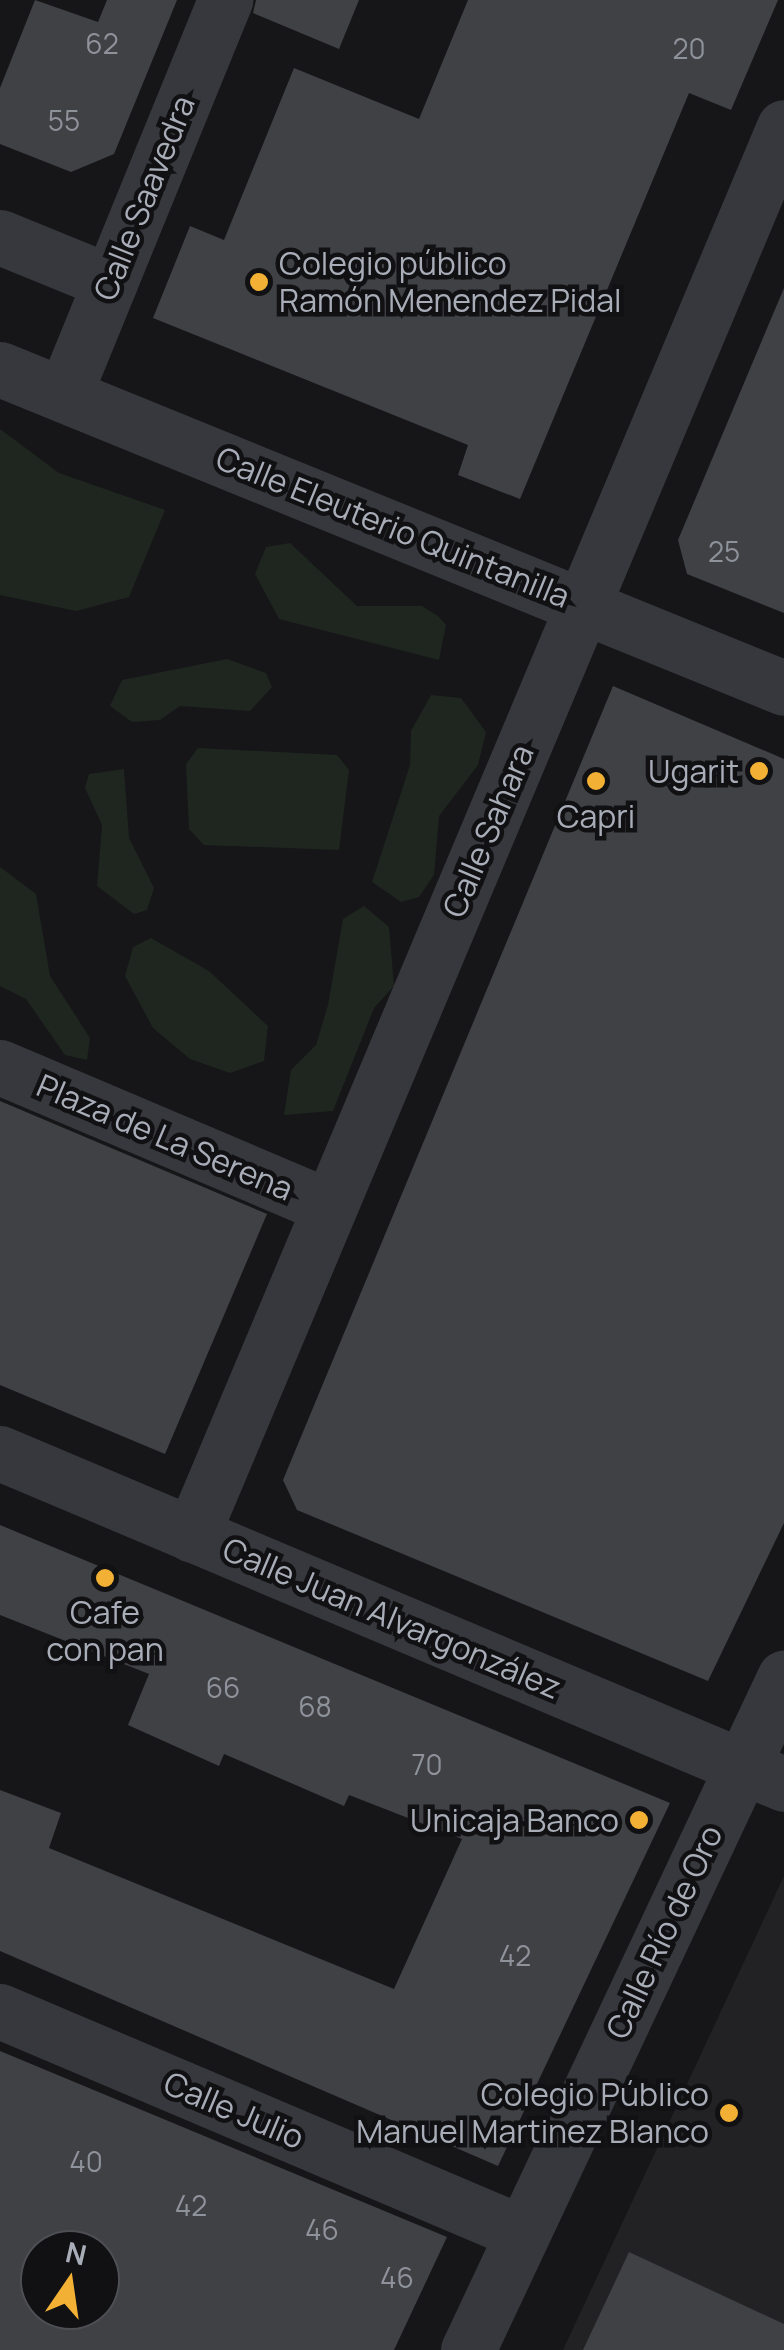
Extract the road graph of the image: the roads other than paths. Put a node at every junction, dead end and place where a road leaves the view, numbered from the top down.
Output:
1 (225, 0) edge
2 (784, 127) edge
3 (0, 238) edge
4 (110, 282) junction
5 (0, 369) edge
6 (64, 395) junction
7 (582, 603) junction
8 (784, 688) edge
9 (0, 1066) edge
10 (330, 1207) junction
11 (0, 1453) edge
12 (192, 1535) junction
13 (784, 1678) edge
14 (764, 1774) edge
15 (0, 2011) edge
16 (523, 2233) junction
17 (468, 2350) edge

1 - 4 street, Calle Saavedra
2 - 7 street, Calle Sahara
3 - 4 street
4 - 6 street, Calle Saavedra
5 - 6 street, Calle Eleuterio Quintanilla
6 - 7 street, Calle Eleuterio Quintanilla
7 - 8 street, Calle Eleuterio Quintanilla
7 - 10 street, Calle Sahara
9 - 10 street, Plaza de La Serena
10 - 12 street, Calle Sahara
11 - 12 street, Calle Juan Alvargonzález
12 - 14 street, Calle Juan Alvargonzález
13 - 14 street, Calle Río de Oro
14 - 16 street, Calle Río de Oro
15 - 16 street, Calle Julio
16 - 17 street, Calle Río de Oro

